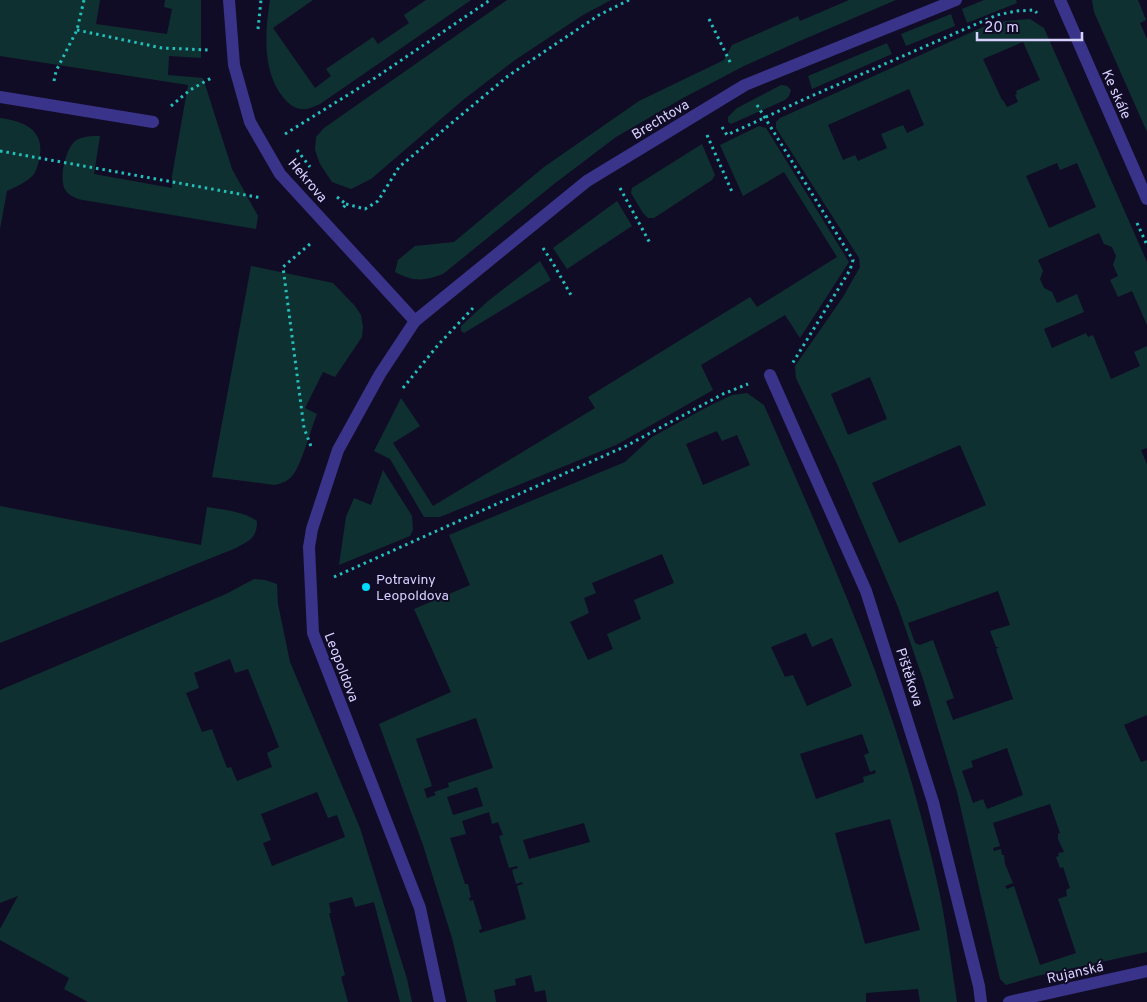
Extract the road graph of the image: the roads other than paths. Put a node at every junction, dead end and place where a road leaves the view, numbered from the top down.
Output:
1 (230, 0) edge
2 (956, 0) edge
3 (1060, 0) edge
4 (0, 97) edge
5 (153, 122) road end
6 (1147, 199) edge
7 (414, 321) junction
8 (770, 375) road end
9 (1147, 971) edge
10 (440, 1002) edge
11 (981, 1002) edge
12 (1009, 1002) edge

1 - 7 street, Hekrova
2 - 7 street, Brechtova
3 - 6 street, Ke skále
4 - 5 street
7 - 10 street, Leopoldova
8 - 11 street, Pištěkova
9 - 12 street, Rujanská

